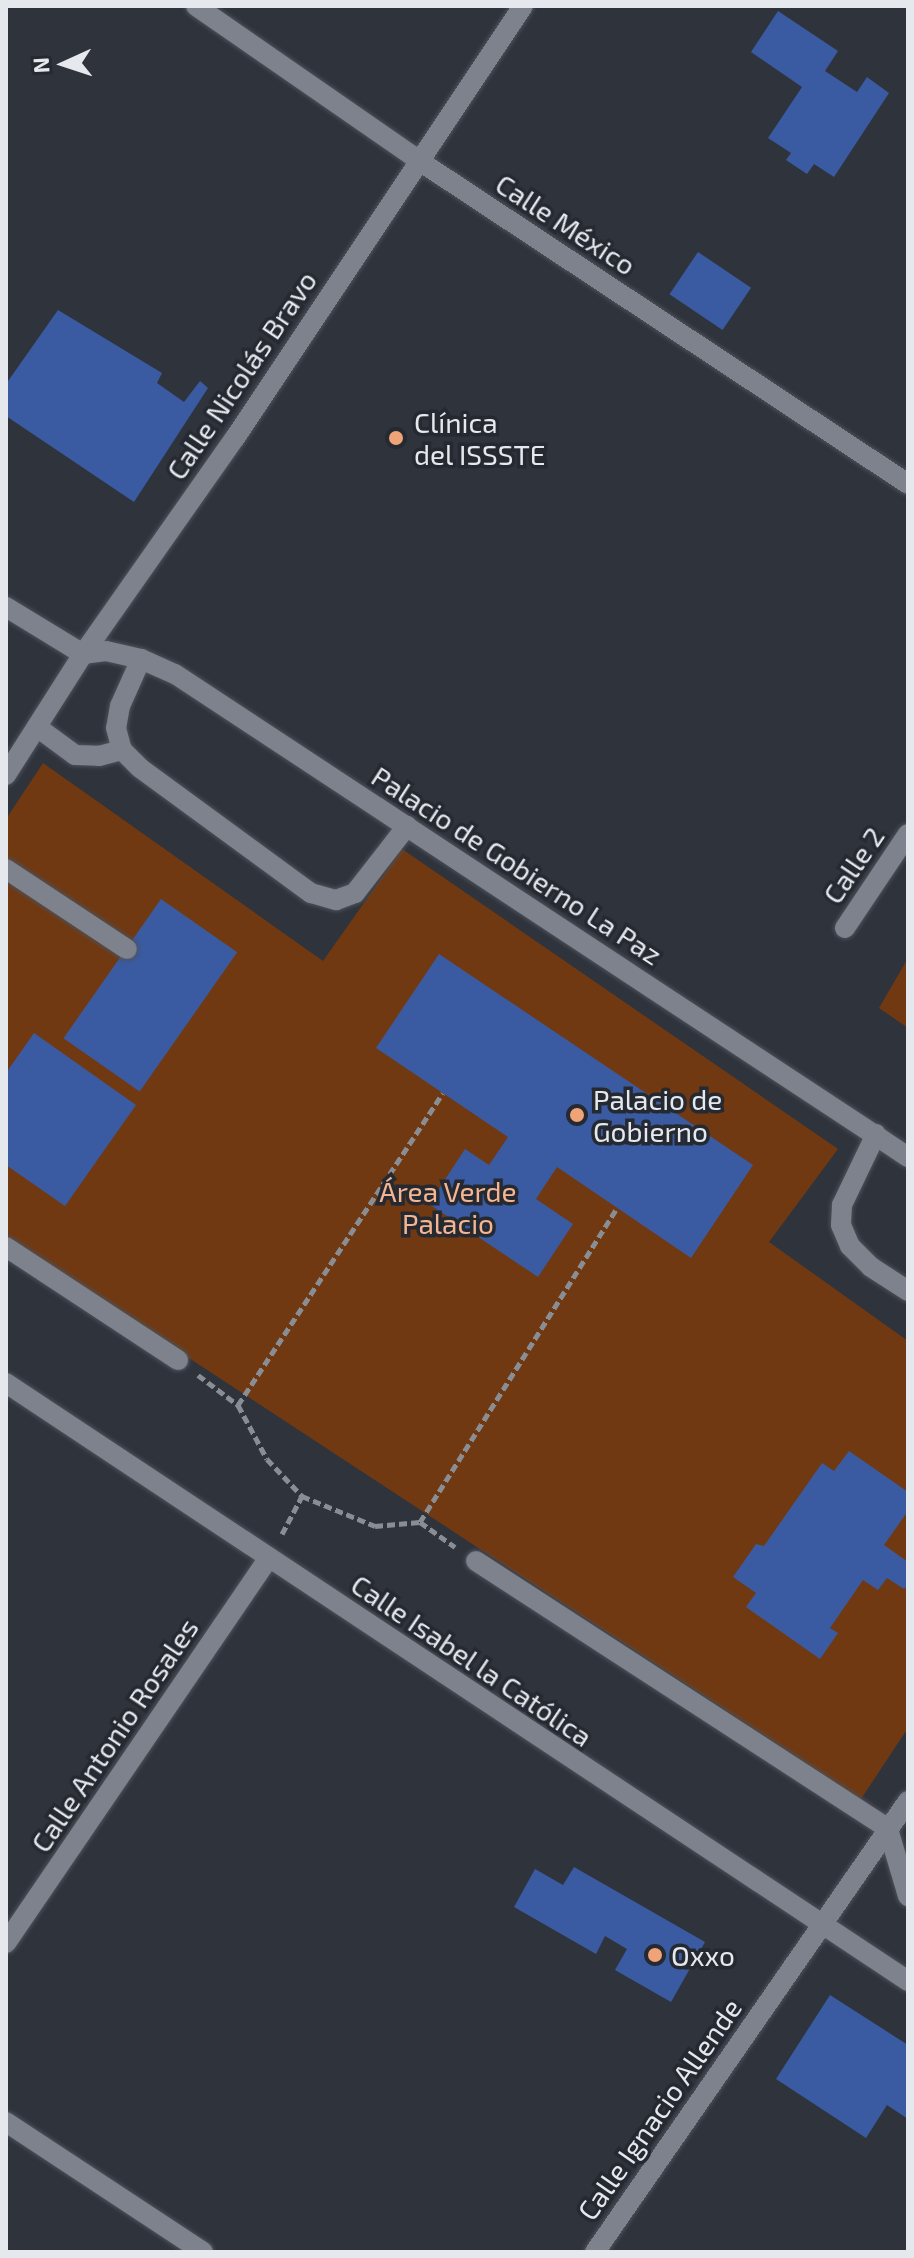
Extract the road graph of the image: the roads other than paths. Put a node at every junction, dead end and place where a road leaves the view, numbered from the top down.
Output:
1 (196, 6) edge
2 (523, 6) edge
3 (418, 160) junction
4 (908, 484) edge
5 (6, 607) edge
6 (83, 654) junction
7 (141, 659) junction
8 (37, 727) junction
9 (122, 750) junction
10 (6, 775) edge
11 (407, 826) junction
12 (908, 834) edge
13 (6, 869) edge
14 (845, 928) dead end
15 (127, 949) dead end
16 (876, 1134) junction
17 (908, 1157) edge
18 (6, 1247) edge
19 (908, 1291) edge
20 (178, 1360) road end
21 (6, 1383) edge
22 (268, 1559) junction
23 (476, 1561) road end
24 (908, 1801) edge
25 (888, 1829) junction
26 (908, 1896) edge
27 (820, 1925) junction
28 (6, 1943) edge
29 (908, 1981) edge
30 (6, 2122) edge
31 (203, 2252) edge
32 (595, 2252) edge

1 - 3 street, Calle México
2 - 3 street, Calle Nicolás Bravo
3 - 4 street, Calle México
3 - 6 street, Calle Nicolás Bravo
5 - 6 street
6 - 7 street, Palacio de Gobierno La Paz
6 - 8 street, Calle Nicolás Bravo
7 - 9 street
7 - 11 street, Palacio de Gobierno La Paz
8 - 9 street
8 - 10 street, Calle Nicolás Bravo
9 - 11 street
11 - 16 street, Palacio de Gobierno La Paz
12 - 14 street, Calle 2
13 - 15 street
16 - 17 street, Palacio de Gobierno La Paz
16 - 19 street
18 - 20 street
21 - 22 street, Calle Isabel la Católica
22 - 27 street, Calle Isabel la Católica
22 - 28 street, Calle Antonio Rosales
23 - 25 street
24 - 25 street, Calle Ignacio Allende
25 - 26 street
25 - 27 street, Calle Ignacio Allende
27 - 29 street, Calle Isabel la Católica
27 - 32 street, Calle Ignacio Allende
30 - 31 street

